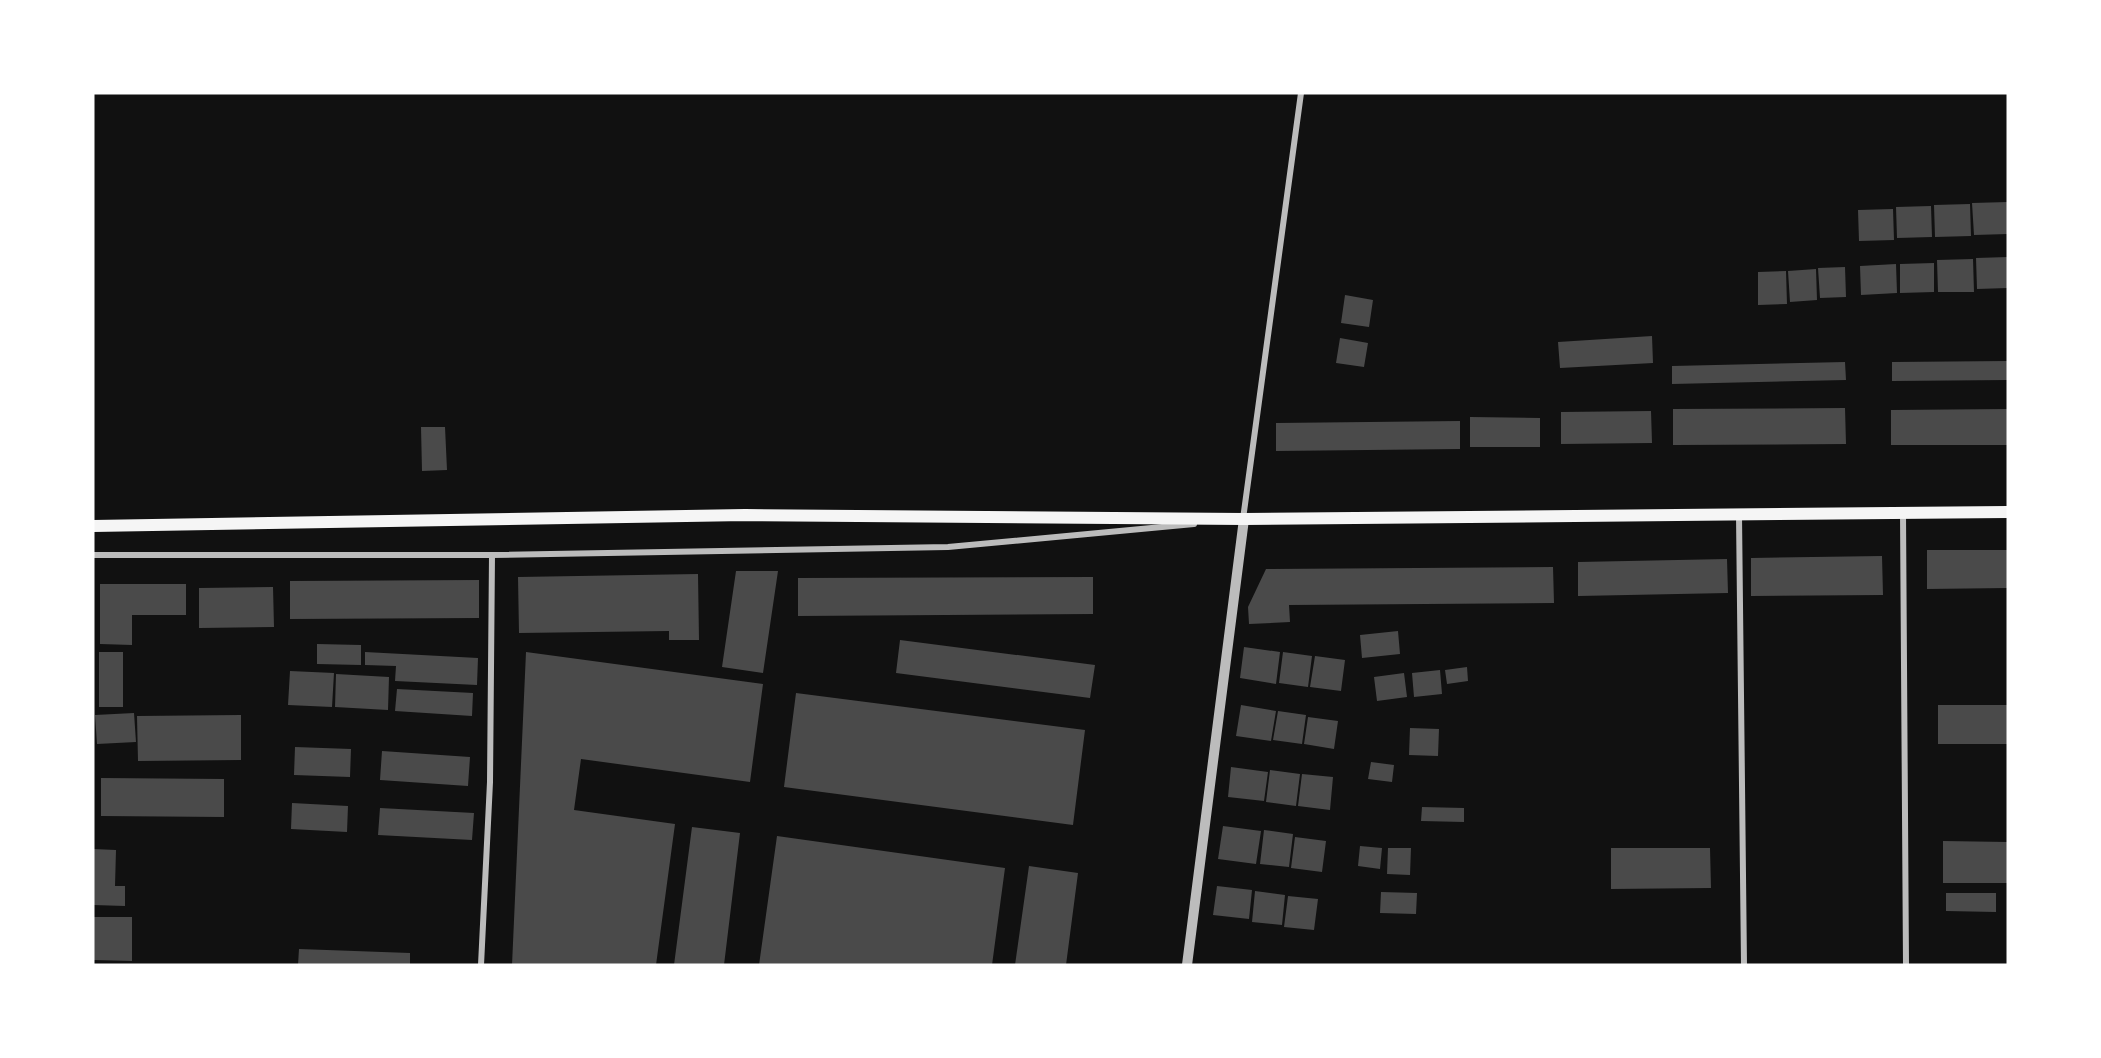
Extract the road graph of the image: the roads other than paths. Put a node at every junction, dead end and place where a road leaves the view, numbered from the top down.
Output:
1 (1301, 93) edge
2 (2008, 512) edge
3 (1904, 513) junction
4 (1739, 515) junction
5 (1244, 519) junction
6 (93, 526) edge
7 (93, 555) edge
8 (492, 555) junction
9 (481, 965) edge
10 (1187, 965) edge
11 (1744, 965) edge
12 (1906, 965) edge

1 - 5 street
2 - 3 main road
3 - 4 main road
3 - 12 street
4 - 5 main road
4 - 11 street
5 - 6 main road
5 - 8 street
5 - 10 street
7 - 8 street
8 - 9 street

